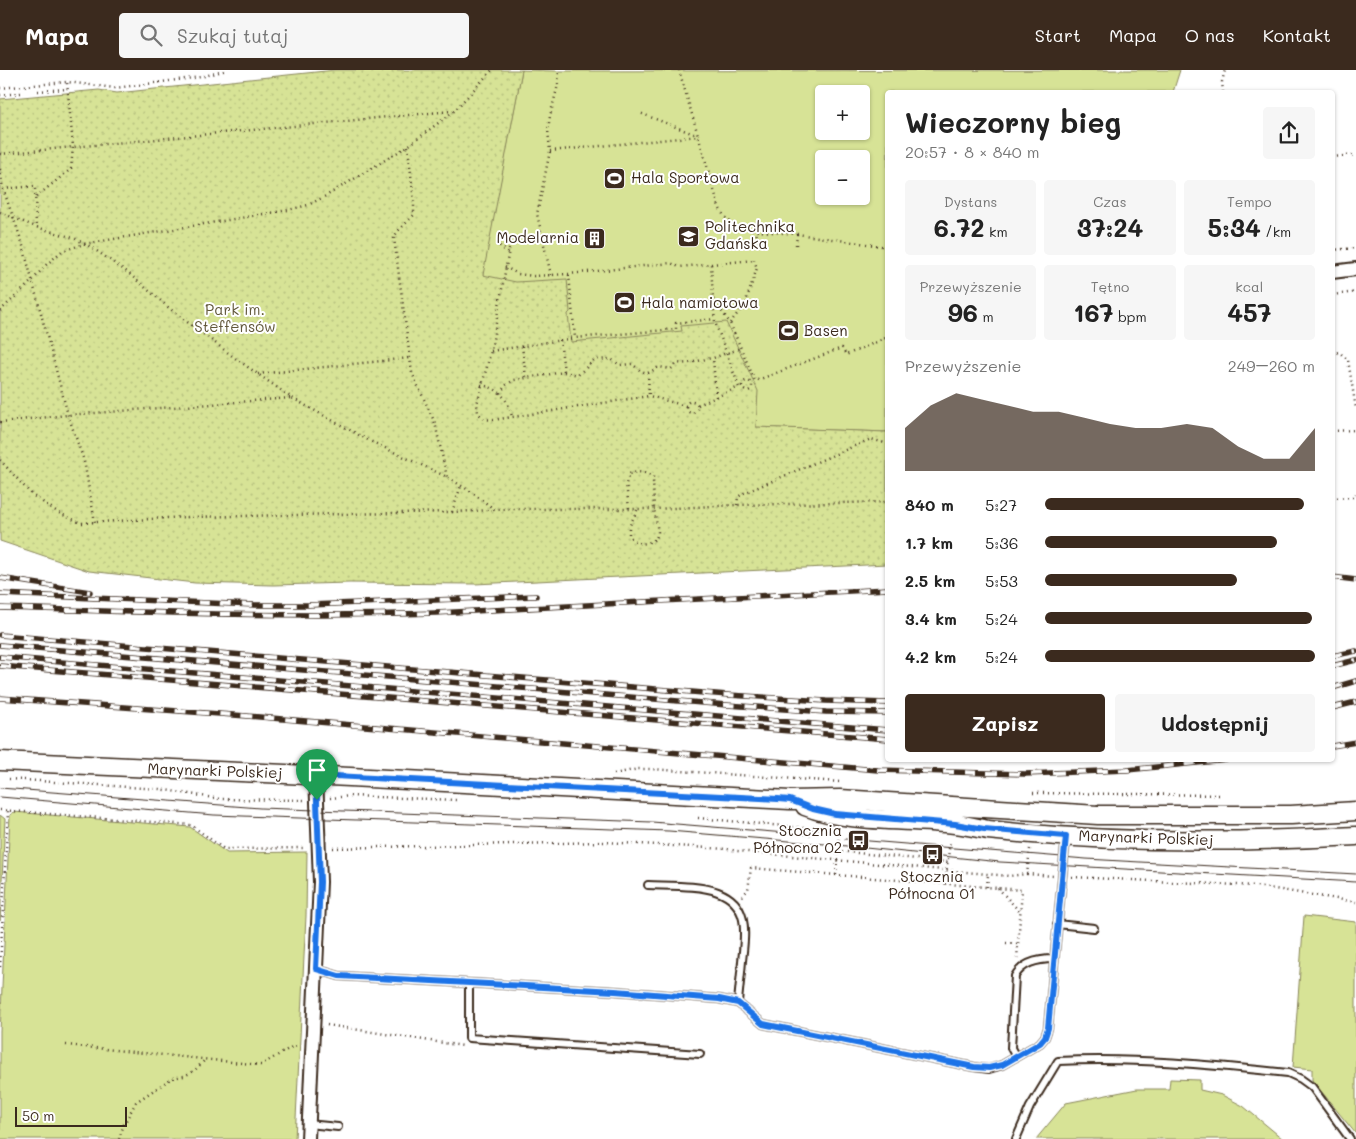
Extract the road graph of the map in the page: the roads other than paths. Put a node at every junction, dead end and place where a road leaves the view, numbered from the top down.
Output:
1 (1356, 269) edge
2 (1335, 272) edge
3 (0, 761) edge
4 (316, 775) junction
5 (790, 800) junction
6 (1356, 811) edge
7 (1068, 813) junction
8 (1066, 836) junction
9 (1356, 836) edge
10 (648, 885) dead end
11 (1057, 924) junction
12 (1094, 928) dead end
13 (1054, 959) junction
14 (316, 969) junction
15 (469, 983) junction
16 (738, 1003) junction
17 (700, 1054) dead end
18 (1016, 1057) junction
19 (308, 1124) junction
20 (338, 1127) dead end
21 (308, 1139) edge
22 (1016, 1139) edge
23 (1350, 1139) edge

1 - 2 street
3 - 4 main road, Marynarki Polskiej
4 - 5 main road, Marynarki Polskiej
4 - 14 street
5 - 7 main road, Marynarki Polskiej
5 - 8 main road, Marynarki Polskiej
6 - 7 main road, Marynarki Polskiej
7 - 8 main road
8 - 9 main road, Marynarki Polskiej
8 - 11 lane
10 - 16 lane
11 - 12 lane
11 - 13 lane
13 - 18 lane
13 - 18 lane
14 - 15 lane
14 - 19 street
15 - 16 lane
15 - 17 lane
16 - 18 lane
19 - 20 lane
19 - 21 street
22 - 23 lane

